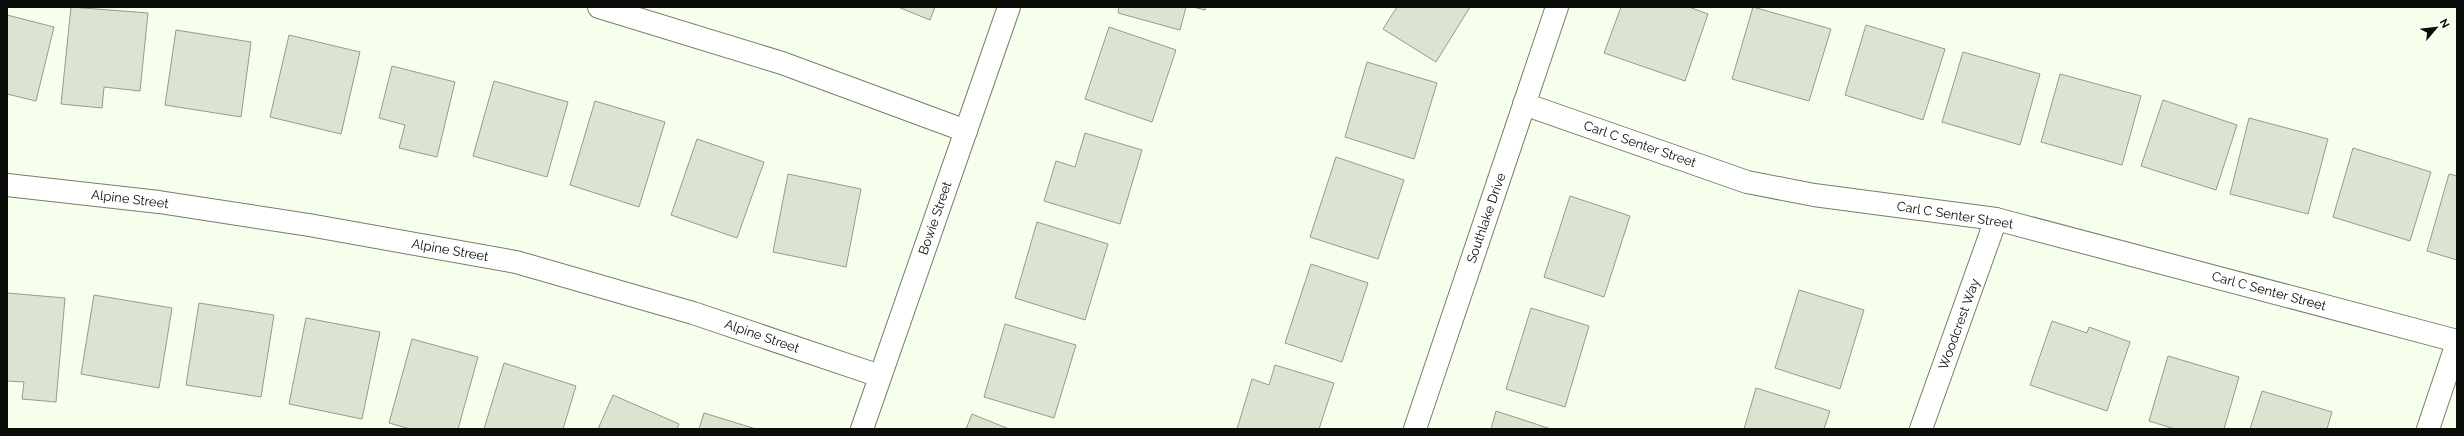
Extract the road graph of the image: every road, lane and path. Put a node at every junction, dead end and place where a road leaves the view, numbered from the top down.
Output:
1 (599, 7) edge
2 (1009, 7) edge
3 (1558, 7) edge
4 (1524, 104) junction
5 (966, 131) junction
6 (7, 185) edge
7 (1996, 219) junction
8 (2457, 342) edge
9 (880, 376) junction
10 (862, 429) edge
11 (1415, 429) edge
12 (1921, 429) edge
13 (2428, 429) edge

1 - 5 street
2 - 5 street, Bowie Street
3 - 4 street, Southlake Drive
4 - 7 street, Carl C Senter Street
4 - 11 street, Southlake Drive
5 - 9 street, Bowie Street
6 - 9 street, Alpine Street
7 - 8 street, Carl C Senter Street
7 - 12 street, Woodcrest Way
8 - 13 street
9 - 10 street, Bowie Street

